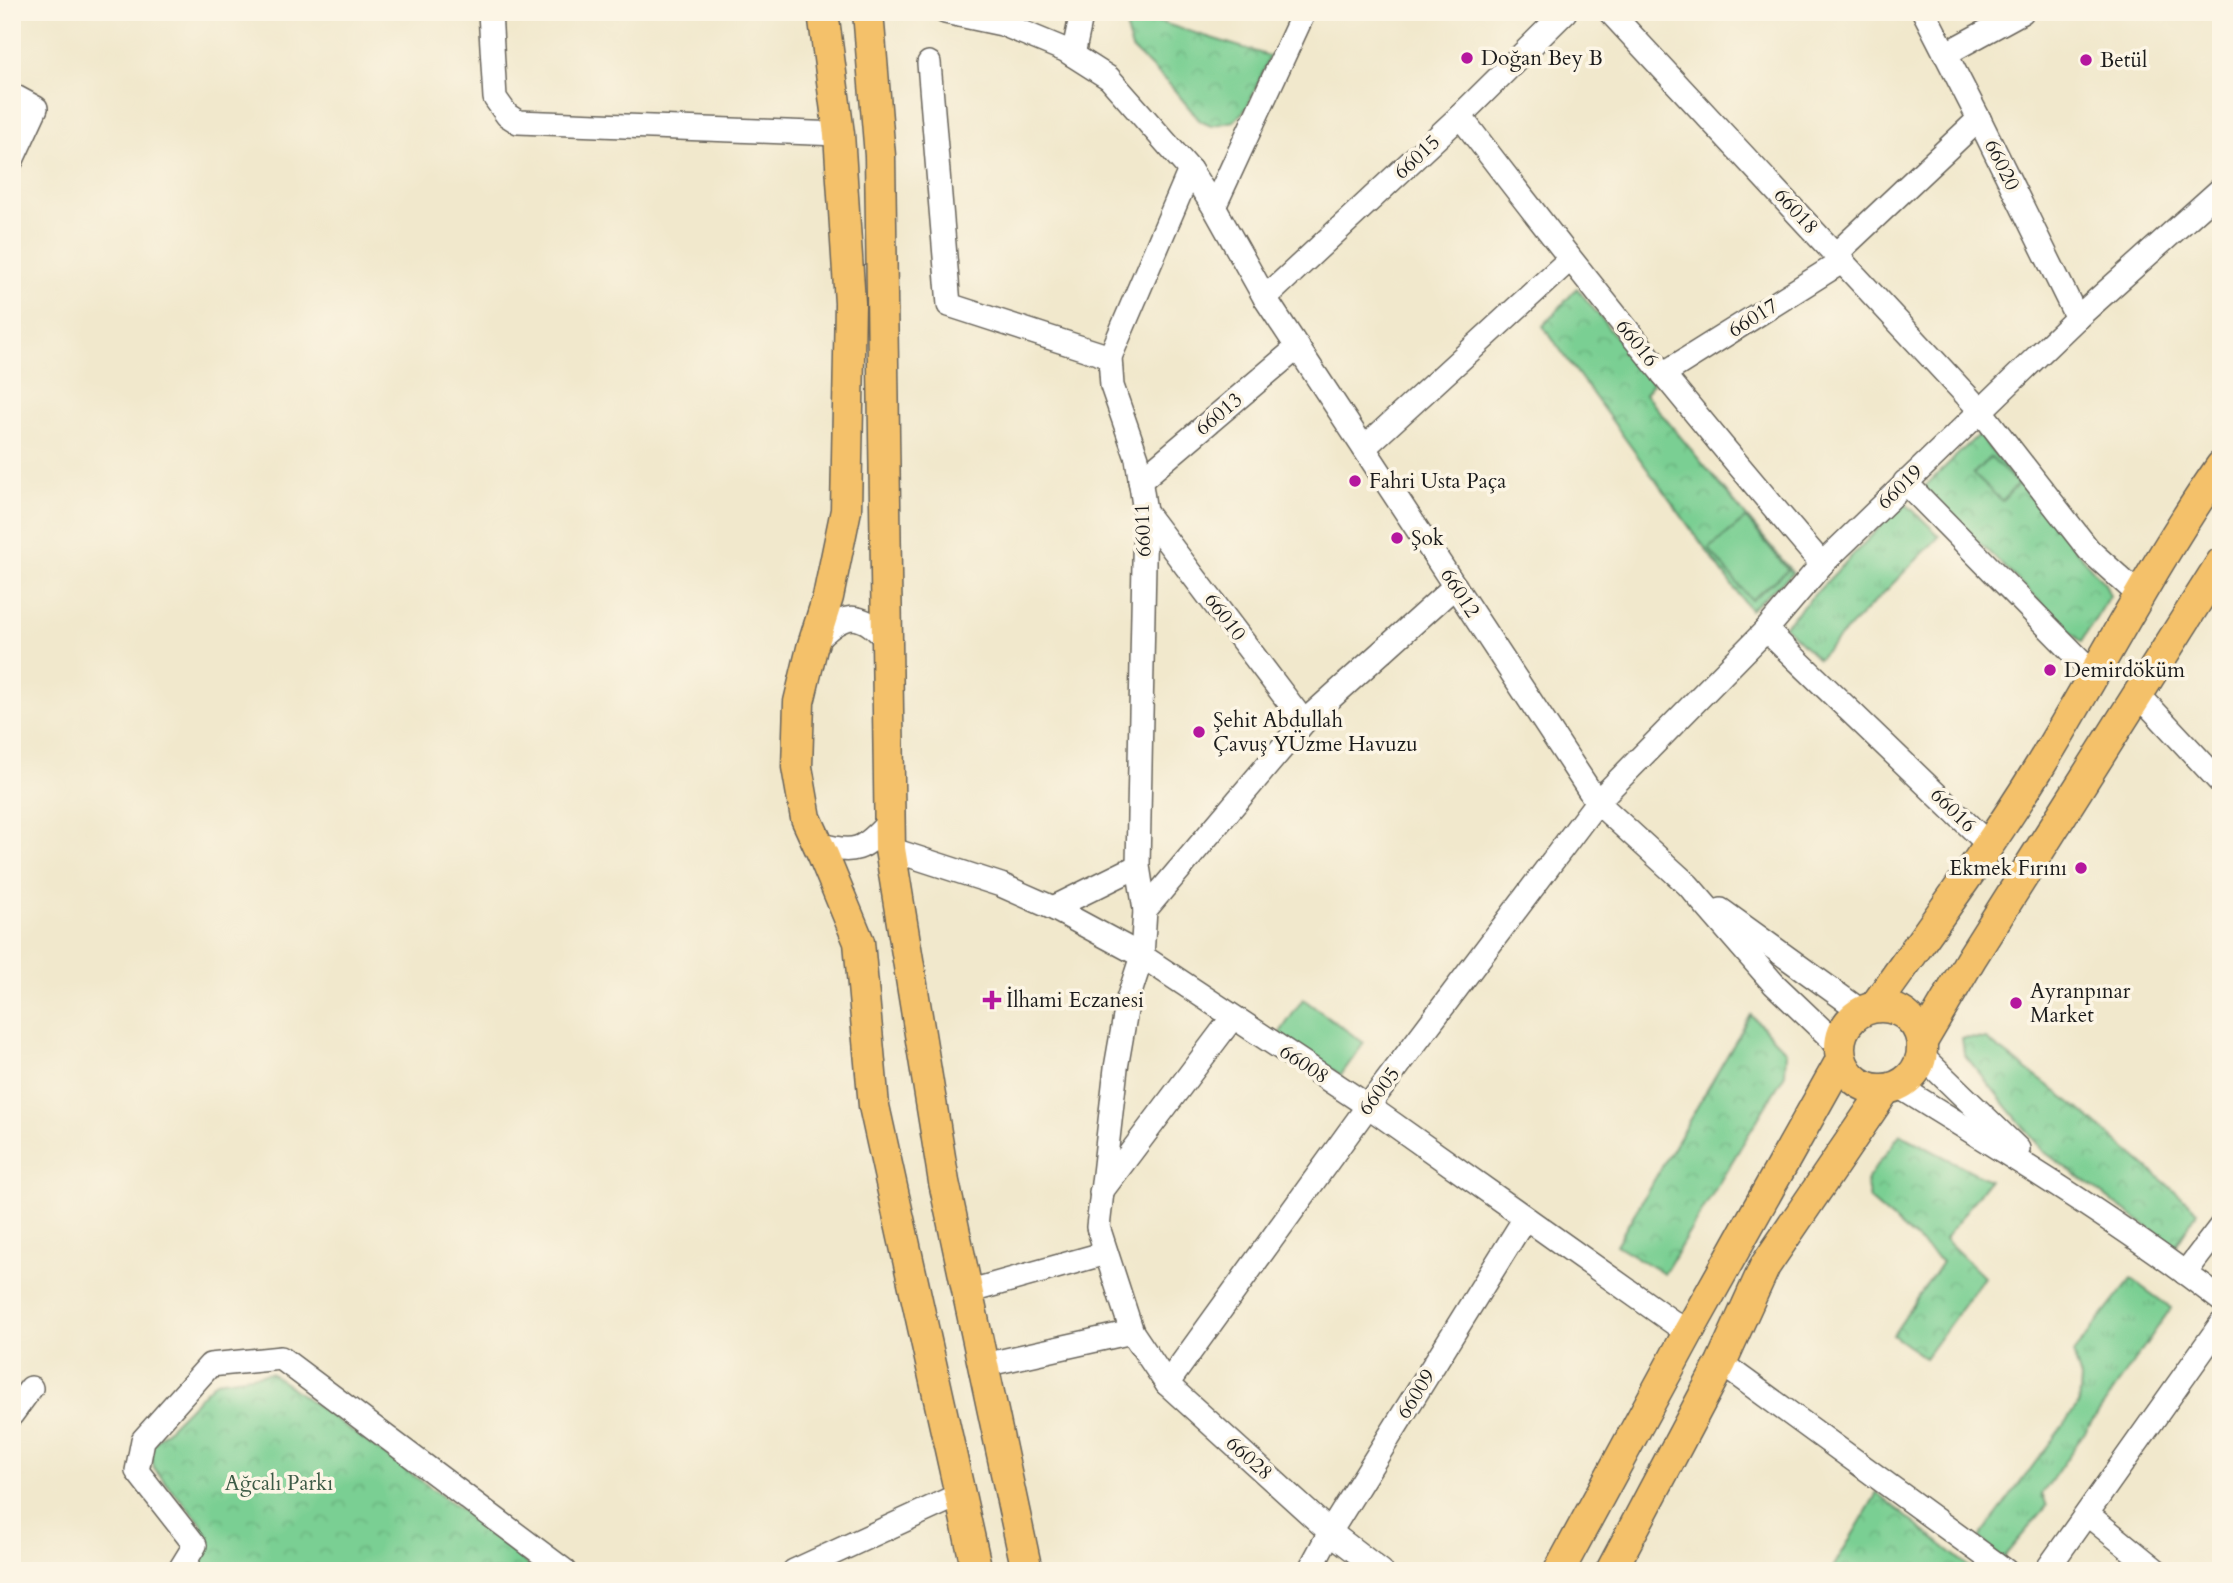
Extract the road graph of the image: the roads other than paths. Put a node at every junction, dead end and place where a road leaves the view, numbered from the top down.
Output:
1 (490, 12) edge
2 (823, 12) edge
3 (868, 12) edge
4 (945, 12) edge
5 (1082, 12) edge
6 (1304, 12) edge
7 (1565, 12) edge
8 (1610, 12) edge
9 (1924, 12) edge
10 (2022, 12) edge
11 (1945, 54) junction
12 (1073, 55) junction
13 (929, 63) dead end
14 (12, 95) edge
15 (1460, 116) junction
16 (1979, 119) junction
17 (839, 134) junction
18 (12, 160) edge
19 (1190, 170) junction
20 (2221, 190) edge
21 (1214, 207) junction
22 (1839, 258) junction
23 (1569, 260) junction
24 (1265, 298) junction
25 (2077, 318) junction
26 (1298, 347) junction
27 (1110, 358) junction
28 (1663, 374) junction
29 (1980, 410) junction
30 (1364, 448) junction
31 (2221, 466) edge
32 (1140, 481) junction
33 (1905, 482) junction
34 (1145, 512) junction
35 (2221, 563) edge
36 (1822, 564) junction
37 (1455, 586) junction
38 (2140, 596) junction
39 (1766, 630) junction
40 (887, 641) junction
41 (813, 644) junction
42 (2094, 674) junction
43 (2138, 694) junction
44 (1304, 722) junction
45 (2221, 783) edge
46 (1597, 802) junction
47 (890, 836) junction
48 (818, 844) junction
49 (1989, 845) junction
50 (1138, 866) junction
51 (1688, 886) junction
52 (1054, 908) junction
53 (1145, 910) junction
54 (1142, 956) junction
55 (1868, 1009) junction
56 (1233, 1017) junction
57 (1922, 1049) junction
58 (1840, 1053) junction
59 (1892, 1088) junction
60 (1368, 1106) junction
61 (2051, 1180) junction
62 (1101, 1192) junction
63 (1525, 1218) junction
64 (2221, 1226) edge
65 (1106, 1253) junction
66 (2185, 1273) junction
67 (967, 1292) junction
68 (2221, 1300) edge
69 (2221, 1324) edge
70 (1132, 1332) junction
71 (1688, 1333) junction
72 (1721, 1363) junction
73 (984, 1365) junction
74 (1167, 1384) junction
75 (31, 1388) dead end
76 (12, 1414) edge
77 (961, 1494) junction
78 (2088, 1514) junction
79 (1330, 1532) junction
80 (178, 1571) edge
81 (565, 1571) edge
82 (794, 1571) edge
83 (977, 1571) edge
84 (1027, 1571) edge
85 (1308, 1571) edge
86 (1381, 1571) edge
87 (1559, 1571) edge
88 (1611, 1571) edge
89 (2006, 1571) edge
90 (2046, 1571) edge
91 (2157, 1571) edge

1 - 17 street
2 - 17 main road
3 - 40 main road
4 - 12 street, 66012
5 - 12 street
6 - 21 street
7 - 15 street, 66015
8 - 22 street, 66018
9 - 11 street, 66020
10 - 11 street
11 - 16 street, 66020
12 - 19 street, 66012
13 - 27 street
14 - 18 street
15 - 23 street, 66016
15 - 24 street, 66015
16 - 22 street, 66017
16 - 25 street, 66020
17 - 41 main road
19 - 21 street, 66012
19 - 27 street
20 - 25 street, 66019
21 - 24 street, 66012
22 - 28 street, 66017
22 - 29 street, 66018
23 - 28 street, 66016
23 - 30 street
24 - 26 street, 66012
25 - 29 street, 66019
26 - 30 street, 66012
26 - 32 street, 66013
27 - 32 street, 66011
28 - 36 street, 66016
29 - 33 street, 66019
29 - 38 street, 66018
30 - 37 street, 66012
31 - 38 main road
32 - 34 street, 66011
33 - 36 street, 66019
33 - 42 street
34 - 44 street, 66010
34 - 50 street, 66011
35 - 43 main road
36 - 39 street, 66019
37 - 44 street
37 - 46 street, 66012
38 - 42 main road
39 - 46 street, 66019
39 - 49 street, 66016
40 - 41 street
40 - 47 main road
41 - 48 main road
42 - 49 main road
43 - 45 street
43 - 57 main road
44 - 53 street
46 - 51 street, 66012
46 - 60 street, 66005
47 - 48 street
47 - 52 street, 66008
47 - 67 main road
48 - 77 main road
49 - 55 main road
50 - 52 street
50 - 53 street, 66011
51 - 55 street, 66012
51 - 58 street, 66012
52 - 54 street, 66008
53 - 54 street, 66011
54 - 56 street, 66008
54 - 62 street, 66011
55 - 57 main road
55 - 58 main road
56 - 60 street, 66008
56 - 62 street
57 - 59 main road
57 - 61 street
58 - 59 main road
58 - 71 main road
59 - 61 street
59 - 72 main road
60 - 63 street, 66008
60 - 74 street, 66005
61 - 66 street
62 - 65 street, 66028
63 - 71 street, 66008
63 - 79 street, 66009
64 - 66 street
65 - 67 street
65 - 70 street, 66028
66 - 68 street
67 - 73 main road
69 - 78 street
70 - 73 street
70 - 74 street, 66028
71 - 87 main road
72 - 88 main road
72 - 89 street
73 - 84 main road
74 - 79 street, 66028
75 - 76 street
77 - 82 street
77 - 83 main road
78 - 90 street
78 - 91 street
79 - 85 street, 66009
79 - 86 street, 66028
80 - 81 street

